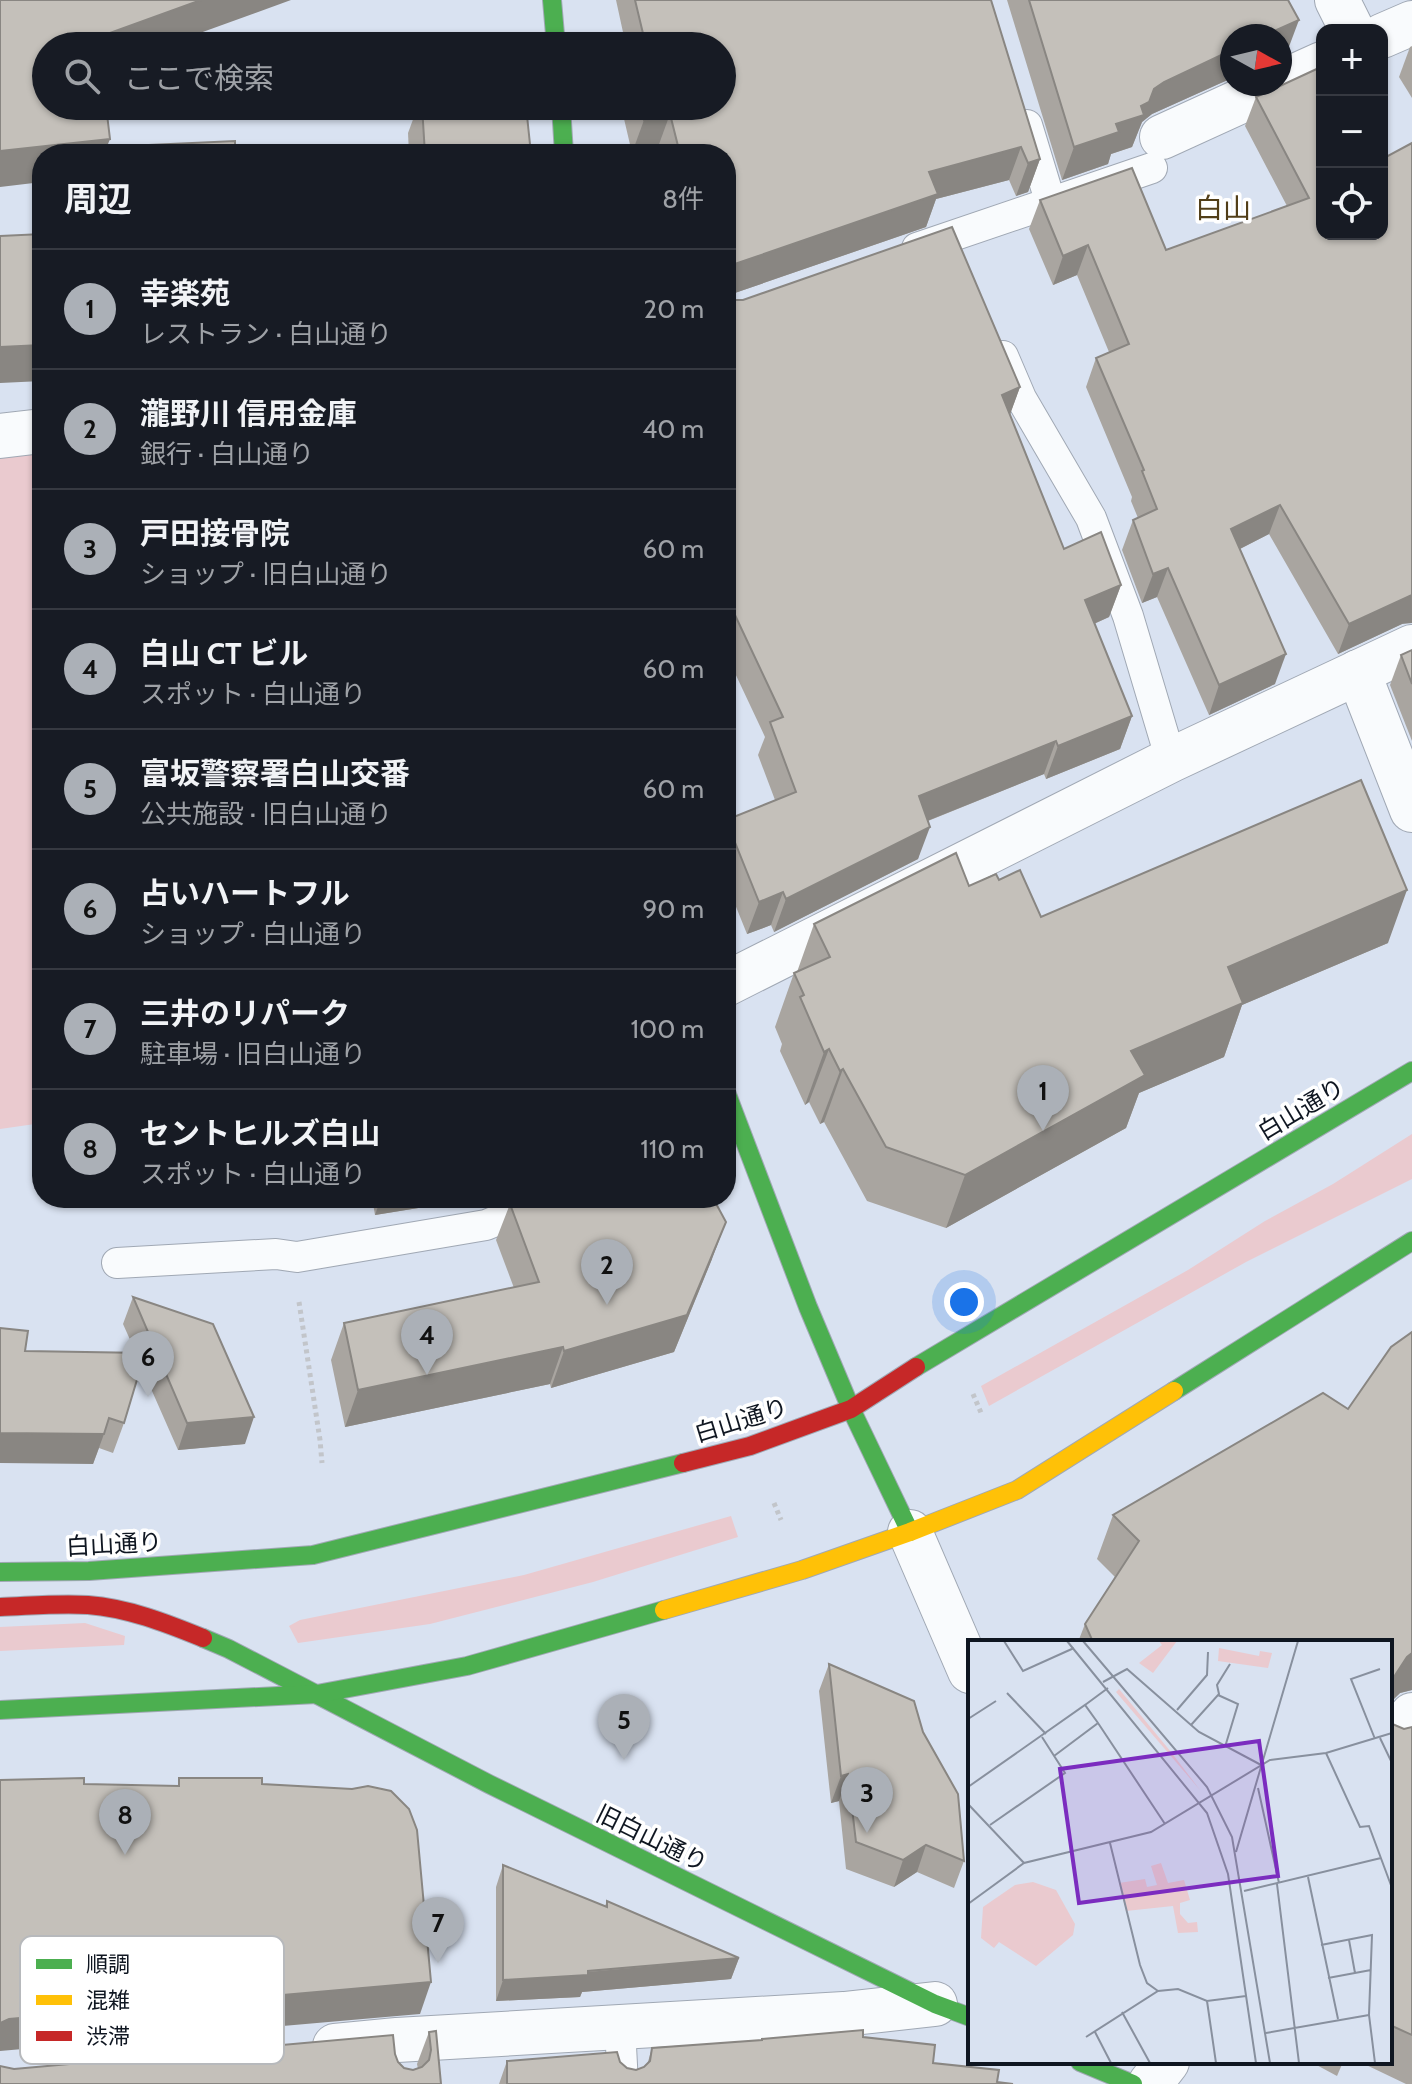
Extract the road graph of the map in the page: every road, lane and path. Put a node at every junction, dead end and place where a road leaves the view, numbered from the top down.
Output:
1 (552, 0) edge
2 (1337, 0) edge
3 (1412, 23) edge
4 (1349, 24) edge
5 (555, 32) edge
6 (1388, 33) edge
7 (1316, 67) edge
8 (1292, 78) edge
9 (1257, 96) edge
10 (1019, 102) edge
11 (562, 120) edge
12 (563, 144) edge
13 (1157, 152) joint
14 (1051, 204) junction
15 (953, 236) junction
16 (896, 256) edge
17 (965, 265) edge
18 (990, 324) edge
19 (32, 432) edge
20 (0, 436) edge
21 (1412, 647) edge
22 (1358, 672) junction
23 (1171, 760) junction
24 (1412, 810) edge
25 (736, 979) edge
26 (1412, 1071) edge
27 (736, 1134) edge
28 (527, 1208) edge
29 (1412, 1241) edge
30 (117, 1263) dead end
31 (298, 1293) dead end
32 (970, 1388) dead end
33 (851, 1409) junction
34 (982, 1415) dead end
35 (322, 1463) dead end
36 (774, 1503) dead end
37 (784, 1528) dead end
38 (910, 1532) junction
39 (0, 1572) edge
40 (0, 1607) edge
41 (968, 1666) edge
42 (317, 1694) junction
43 (0, 1710) edge
44 (952, 2010) edge
45 (620, 2027) junction
46 (302, 2049) edge
47 (1085, 2064) edge
48 (1136, 2064) edge
49 (1165, 2064) edge
50 (623, 2084) edge
51 (1133, 2084) edge
52 (1147, 2084) edge

1 - 5 main road
2 - 4 street
3 - 6 street
7 - 8 street
9 - 13 street
10 - 14 lane
11 - 12 main road
13 - 14 lane
14 - 15 lane
15 - 16 lane
15 - 17 lane
18 - 23 lane
19 - 20 street
21 - 22 street
22 - 23 street
22 - 24 street
23 - 25 street
26 - 33 main road, 白山通り
27 - 33 main road
28 - 30 lane
29 - 38 main road
31 - 35 path
32 - 34 path
33 - 38 main road
33 - 39 main road, 白山通り
36 - 37 path
38 - 41 street
38 - 42 main road
40 - 42 main road, 旧白山通り
42 - 43 main road
42 - 44 main road, 旧白山通り
44 - 45 street
45 - 46 street
45 - 50 lane
47 - 51 main road
48 - 52 street
49 - 52 street

